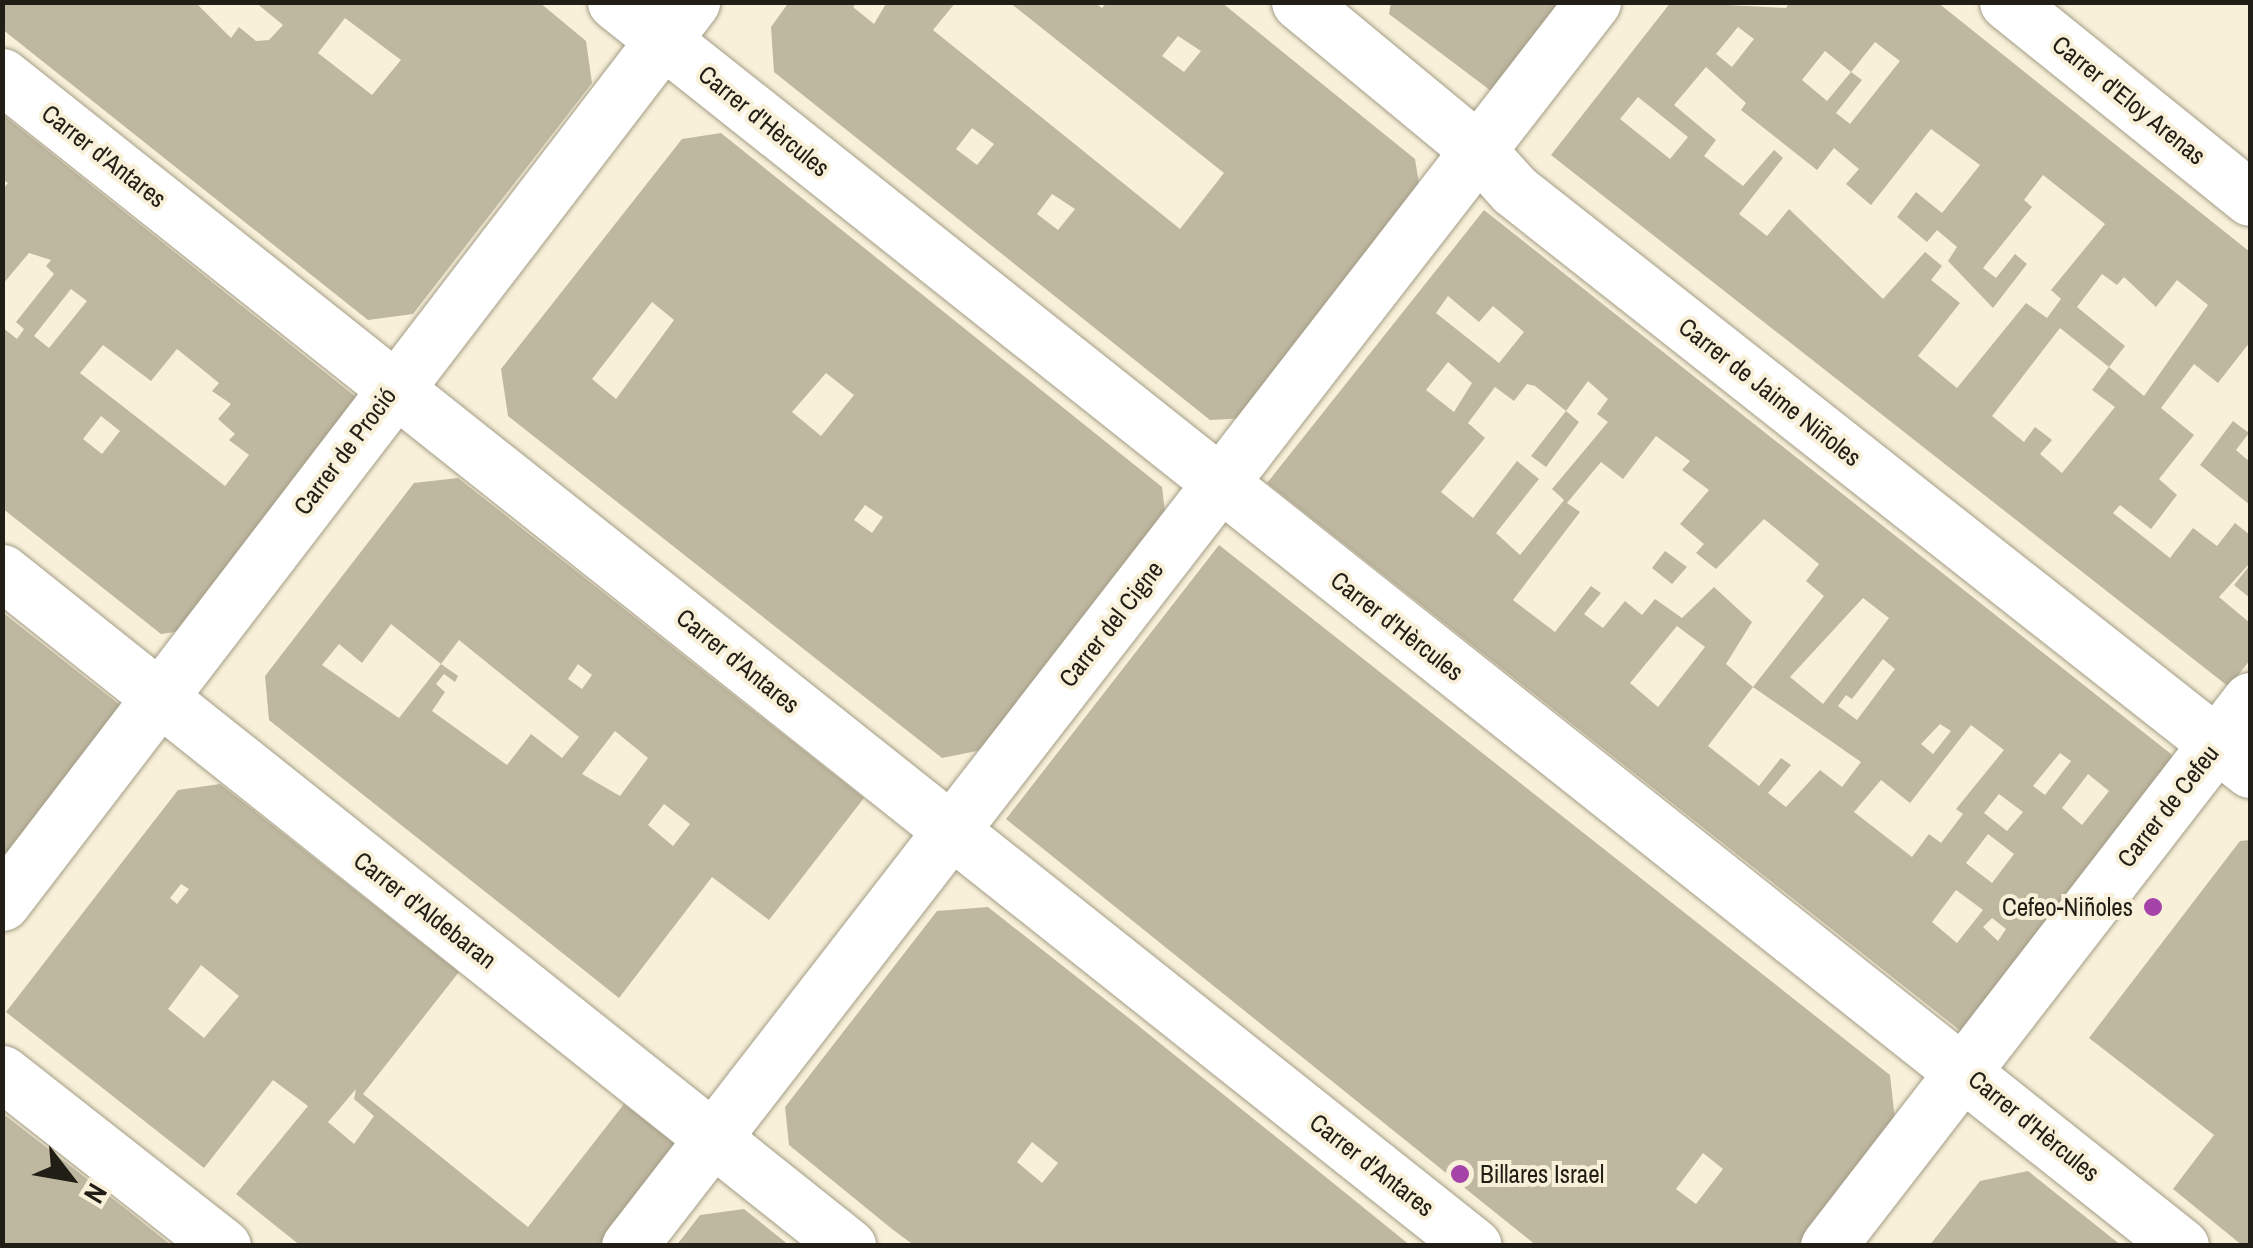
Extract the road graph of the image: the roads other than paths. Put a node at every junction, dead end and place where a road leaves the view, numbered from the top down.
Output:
1 (615, 2) edge
2 (1299, 2) edge
3 (1593, 2) edge
4 (2008, 2) edge
5 (678, 22) edge
6 (2, 76) edge
7 (1477, 149) junction
8 (2250, 198) edge
9 (394, 385) junction
10 (1218, 486) junction
11 (2, 572) edge
12 (160, 700) junction
13 (2250, 700) edge
14 (2234, 756) edge
15 (949, 830) junction
16 (2, 903) edge
17 (1964, 1069) junction
18 (2, 1073) edge
19 (713, 1139) junction
20 (222, 1246) edge
21 (629, 1246) edge
22 (848, 1246) edge
23 (1474, 1246) edge
24 (1828, 1246) edge
25 (2181, 1246) edge

1 - 5 street, Carrer d'Hèrcules
2 - 7 street, Carrer de Jaime Niñoles
3 - 7 street, Carrer del Cigne
4 - 8 street, Carrer d'Eloy Arenas
5 - 9 street, Carrer de Proció
5 - 10 street, Carrer d'Hèrcules
6 - 9 street, Carrer d'Antares
7 - 10 street, Carrer del Cigne
7 - 14 street, Carrer de Jaime Niñoles
9 - 12 street, Carrer de Proció
9 - 15 street, Carrer d'Antares
10 - 15 street, Carrer del Cigne
10 - 17 street, Carrer d'Hèrcules
11 - 12 street, Carrer d'Aldebaran
12 - 16 street, Carrer de Proció
12 - 19 street, Carrer d'Aldebaran
13 - 14 street, Carrer de Cefeu
14 - 17 street, Carrer de Cefeu
15 - 19 street, Carrer del Cigne
15 - 23 street, Carrer d'Antares
17 - 24 street, Carrer de Cefeu
17 - 25 street, Carrer d'Hèrcules
18 - 20 street
19 - 21 street, Carrer del Cigne
19 - 22 street, Carrer d'Aldebaran

